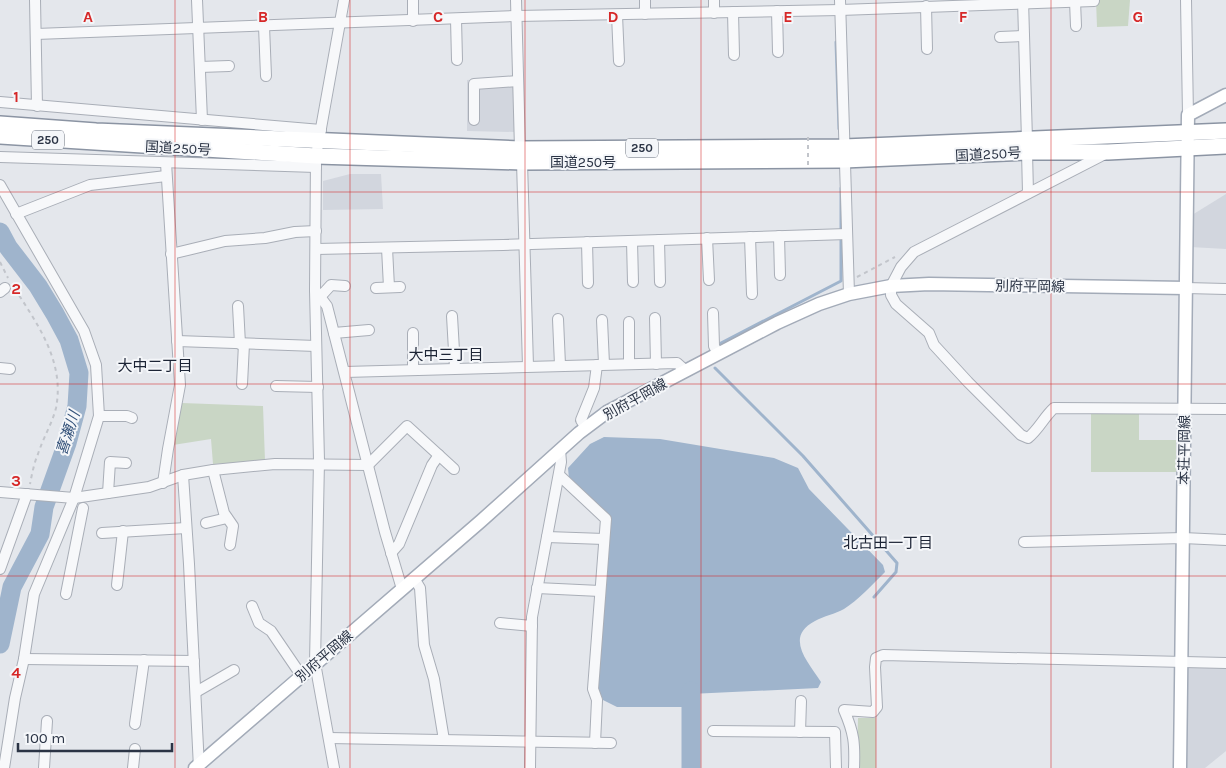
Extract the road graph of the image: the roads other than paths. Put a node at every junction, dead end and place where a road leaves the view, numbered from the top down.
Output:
1 (35, 0) edge
2 (196, 0) edge
3 (344, 0) edge
4 (413, 0) edge
5 (516, 0) edge
6 (645, 0) edge
7 (714, 0) edge
8 (756, 0) edge
9 (1186, 0) edge
10 (1076, 1) junction
11 (1094, 1) edge
12 (967, 2) edge
13 (1023, 2) edge
14 (840, 5) edge
15 (926, 6) junction
16 (777, 11) junction
17 (732, 12) junction
18 (756, 12) junction
19 (714, 13) junction
20 (645, 14) junction
21 (617, 15) junction
22 (516, 16) junction
23 (456, 19) junction
24 (413, 21) junction
25 (340, 24) junction
26 (264, 26) junction
27 (1076, 26) dead end
28 (198, 29) junction
29 (36, 34) junction
30 (1024, 36) junction
31 (1000, 37) dead end
32 (927, 50) dead end
33 (778, 52) dead end
34 (734, 56) dead end
35 (456, 60) dead end
36 (619, 61) dead end
37 (229, 66) dead end
38 (200, 67) junction
39 (266, 76) dead end
40 (518, 81) junction
41 (1226, 95) edge
42 (0, 102) edge
43 (37, 106) junction
44 (1188, 115) junction
45 (202, 120) junction
46 (474, 120) dead end
47 (0, 124) edge
48 (1226, 131) edge
49 (320, 135) junction
50 (0, 136) edge
51 (97, 137) junction
52 (1188, 140) junction
53 (1027, 146) junction
54 (1226, 146) edge
55 (1108, 152) junction
56 (844, 154) junction
57 (521, 155) junction
58 (0, 157) edge
59 (316, 161) junction
60 (166, 163) junction
61 (166, 176) junction
62 (0, 184) edge
63 (1028, 193) junction
64 (16, 214) junction
65 (316, 231) junction
66 (847, 234) junction
67 (779, 236) junction
68 (750, 237) junction
69 (707, 238) junction
70 (659, 240) junction
71 (632, 241) junction
72 (587, 242) junction
73 (523, 244) junction
74 (387, 248) junction
75 (316, 249) junction
76 (171, 254) junction
77 (780, 275) dead end
78 (709, 280) dead end
79 (634, 282) dead end
80 (660, 282) dead end
81 (588, 283) dead end
82 (346, 286) dead end
83 (891, 286) junction
84 (389, 287) junction
85 (400, 287) dead end
86 (376, 288) dead end
87 (1186, 288) junction
88 (1226, 289) edge
89 (318, 294) junction
90 (752, 294) dead end
91 (849, 294) junction
92 (238, 306) dead end
93 (713, 313) dead end
94 (452, 316) dead end
95 (655, 318) dead end
96 (558, 319) dead end
97 (602, 320) dead end
98 (629, 322) dead end
99 (369, 330) dead end
100 (334, 332) junction
101 (413, 333) dead end
102 (177, 341) junction
103 (242, 344) junction
104 (316, 346) junction
105 (718, 354) junction
106 (630, 364) junction
107 (656, 364) junction
108 (560, 365) junction
109 (601, 365) junction
110 (528, 366) junction
111 (455, 368) junction
112 (413, 370) junction
113 (686, 371) junction
114 (345, 372) junction
115 (242, 384) dead end
116 (276, 386) dead end
117 (318, 387) junction
118 (1184, 408) junction
119 (1226, 409) edge
120 (99, 416) junction
121 (132, 418) dead end
122 (586, 428) junction
123 (560, 450) junction
124 (439, 455) junction
125 (126, 463) dead end
126 (319, 464) junction
127 (368, 465) junction
128 (454, 469) dead end
129 (213, 470) junction
130 (182, 475) junction
131 (559, 475) junction
132 (163, 483) junction
133 (0, 492) edge
134 (108, 493) junction
135 (27, 496) junction
136 (0, 500) edge
137 (78, 505) junction
138 (227, 518) junction
139 (206, 523) dead end
140 (186, 528) junction
141 (123, 531) junction
142 (102, 533) dead end
143 (547, 537) junction
144 (1183, 538) junction
145 (604, 539) junction
146 (1226, 540) edge
147 (1024, 542) dead end
148 (230, 545) dead end
149 (391, 553) junction
150 (0, 568) edge
151 (414, 578) junction
152 (117, 585) dead end
153 (537, 588) junction
154 (402, 589) junction
155 (600, 591) junction
156 (66, 594) dead end
157 (252, 606) dead end
158 (500, 623) dead end
159 (532, 626) junction
160 (24, 659) junction
161 (144, 660) junction
162 (194, 660) junction
163 (1180, 661) junction
164 (315, 663) junction
165 (1226, 663) edge
166 (234, 670) dead end
167 (301, 675) junction
168 (196, 692) junction
169 (801, 701) dead end
170 (47, 721) dead end
171 (135, 724) dead end
172 (713, 731) dead end
173 (800, 732) junction
174 (9, 736) junction
175 (21, 737) dead end
176 (329, 738) junction
177 (444, 740) junction
178 (531, 742) junction
179 (596, 743) junction
180 (610, 743) dead end
181 (134, 749) dead end
182 (6, 756) junction
183 (17, 757) dead end
184 (198, 767) edge
185 (4, 768) edge
186 (44, 768) edge
187 (133, 768) edge
188 (334, 768) edge
189 (530, 768) edge
190 (836, 768) edge
191 (854, 768) edge
192 (1180, 768) edge

1 - 29 street
2 - 28 street
3 - 25 street
4 - 24 street
5 - 22 street
6 - 20 street
7 - 19 street
8 - 18 street
9 - 44 street
10 - 11 street
10 - 13 street
10 - 27 street
12 - 13 street
12 - 15 street
13 - 30 street
14 - 15 street
14 - 16 street
14 - 56 street
15 - 32 street
16 - 18 street
16 - 33 street
17 - 18 street
17 - 19 street
17 - 34 street
19 - 20 street
20 - 21 street
21 - 22 street
21 - 36 street
22 - 23 street
22 - 40 street
23 - 24 street
23 - 35 street
24 - 25 street
25 - 26 street
25 - 49 street
26 - 28 street
26 - 39 street
28 - 29 street
28 - 38 street
29 - 43 street
30 - 31 street
30 - 53 street
37 - 38 street
38 - 45 street
40 - 46 street
40 - 57 street
41 - 44 main road
42 - 43 street
43 - 45 street
44 - 52 main road
45 - 49 street
47 - 51 highway, 国道250号 / 250
48 - 52 highway, 国道250号 / 250
49 - 51 highway, 国道250号 / 250
49 - 57 highway, 国道250号 / 250
49 - 59 street
50 - 51 highway, 国道250号 / 250
51 - 59 highway, 国道250号 / 250
52 - 53 highway, 国道250号 / 250
52 - 54 highway, 国道250号 / 250
52 - 55 highway, 国道250号 / 250
52 - 87 main road, 本荘平岡線
53 - 55 highway, 国道250号 / 250
53 - 56 highway, 国道250号 / 250
53 - 63 street
55 - 63 street
56 - 57 highway, 国道250号 / 250
56 - 66 street
57 - 59 highway, 国道250号 / 250
57 - 73 street
58 - 60 street
59 - 60 street
59 - 65 street
60 - 61 street
61 - 64 street
61 - 76 street
62 - 64 street
63 - 83 street
64 - 120 street
65 - 75 street
65 - 76 street
66 - 67 street
66 - 91 street
67 - 68 street
67 - 77 street
68 - 69 street
68 - 90 street
69 - 70 street
69 - 78 street
70 - 71 street
70 - 80 street
71 - 72 street
71 - 79 street
72 - 73 street
72 - 81 street
73 - 74 street
73 - 110 street
74 - 75 street
74 - 84 street
75 - 89 street
76 - 102 street
82 - 89 street
83 - 87 main road, 別府平岡線
83 - 91 main road, 別府平岡線
83 - 118 street
84 - 85 street
84 - 86 street
87 - 88 street
87 - 118 main road, 本荘平岡線
89 - 100 street
89 - 104 street
91 - 105 main road, 別府平岡線
92 - 103 street
93 - 105 street
94 - 111 street
95 - 107 street
96 - 108 street
97 - 109 street
98 - 106 street
99 - 100 street
100 - 114 street
101 - 112 street
102 - 103 street
102 - 132 street
103 - 104 street
103 - 115 street
104 - 117 street
105 - 113 main road, 別府平岡線
106 - 107 street
106 - 109 street
107 - 113 street
108 - 109 street
108 - 110 street
109 - 122 street
110 - 111 street
111 - 112 street
112 - 114 street
113 - 122 main road, 別府平岡線
114 - 127 street
116 - 117 street
117 - 126 street
118 - 119 street
118 - 144 main road, 本荘平岡線
120 - 121 street
120 - 137 street
122 - 123 main road, 別府平岡線
123 - 131 street
123 - 151 main road, 別府平岡線
124 - 127 street
124 - 128 street
124 - 149 street
125 - 134 street
126 - 127 street
126 - 129 street
126 - 164 street
127 - 149 street
129 - 130 street
129 - 138 street
130 - 132 street
130 - 140 street
131 - 143 street
131 - 145 street
132 - 134 street
133 - 135 street
134 - 137 street
135 - 136 street
135 - 137 street
135 - 150 street
137 - 156 street
137 - 160 street
138 - 139 street
138 - 148 street
140 - 141 street
140 - 162 street
141 - 142 street
141 - 152 street
143 - 145 street
143 - 153 street
144 - 146 street
144 - 147 street
144 - 163 main road, 本荘平岡線
145 - 155 street
149 - 154 street
151 - 154 main road, 別府平岡線
151 - 177 street
153 - 155 street
153 - 159 street
154 - 164 main road, 別府平岡線
155 - 179 street
157 - 167 street
158 - 159 street
159 - 178 street
160 - 161 street
160 - 174 street
161 - 162 street
161 - 171 street
162 - 168 street
163 - 165 street
163 - 191 street
163 - 192 main road, 本荘平岡線
164 - 167 main road, 別府平岡線
164 - 176 street
166 - 168 street
167 - 184 main road, 別府平岡線
168 - 184 street
169 - 173 street
170 - 186 street
172 - 173 street
173 - 190 street
174 - 175 street
174 - 182 street
176 - 177 street
176 - 188 street
177 - 178 street
178 - 179 street
178 - 189 street
179 - 180 street
181 - 187 street
182 - 183 street
182 - 185 street

